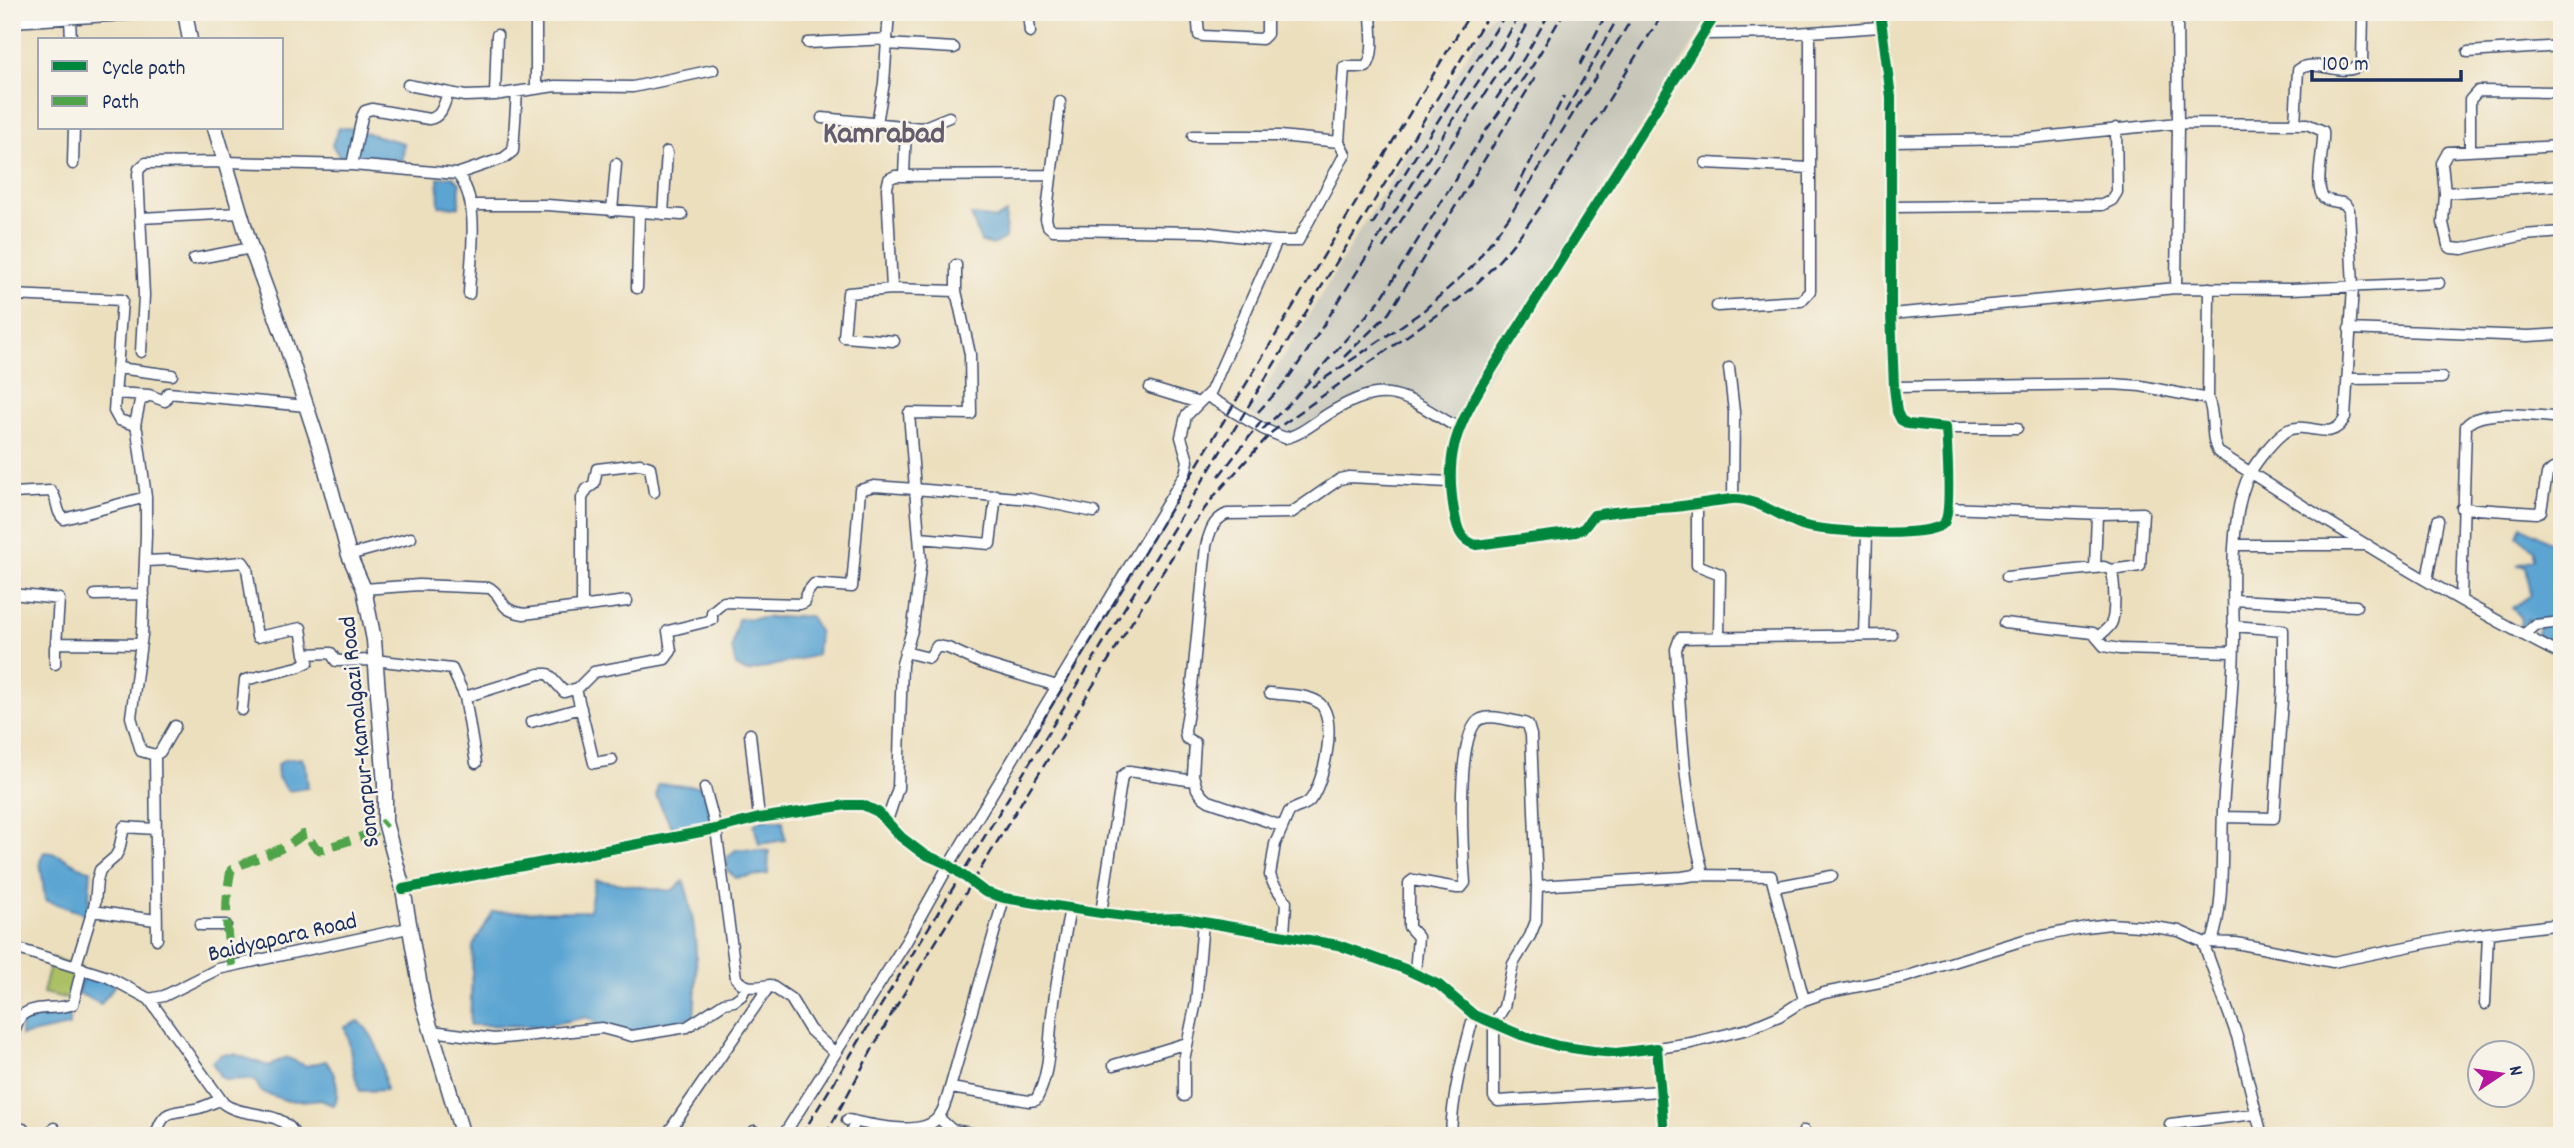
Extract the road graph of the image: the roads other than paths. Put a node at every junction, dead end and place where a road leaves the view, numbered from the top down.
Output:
1 (174, 12) edge
2 (185, 12) edge
3 (536, 12) edge
4 (889, 12) edge
5 (1028, 12) edge
6 (1197, 12) edge
7 (1267, 12) edge
8 (1371, 12) edge
9 (1717, 12) edge
10 (1880, 12) edge
11 (2177, 12) edge
12 (2364, 12) edge
13 (44, 16) edge
14 (70, 18) junction
15 (12, 22) edge
16 (1881, 27) junction
17 (1030, 32) dead end
18 (1810, 32) junction
19 (1704, 34) junction
20 (496, 35) dead end
21 (71, 38) edge
22 (190, 38) edge
23 (887, 42) junction
24 (808, 43) dead end
25 (2562, 46) edge
26 (954, 48) dead end
27 (2468, 52) dead end
28 (713, 70) dead end
29 (408, 85) dead end
30 (536, 89) junction
31 (517, 92) junction
32 (2562, 92) edge
33 (448, 93) junction
34 (495, 95) junction
35 (1060, 102) dead end
36 (948, 117) dead end
37 (822, 118) dead end
38 (877, 122) junction
39 (2178, 123) junction
40 (2295, 124) junction
41 (906, 126) junction
42 (2116, 128) junction
43 (74, 130) edge
44 (216, 130) edge
45 (1193, 136) dead end
46 (1891, 141) junction
47 (1339, 142) junction
48 (2562, 146) edge
49 (2470, 151) junction
50 (667, 152) dead end
51 (224, 162) junction
52 (1706, 163) dead end
53 (73, 164) dead end
54 (616, 164) dead end
55 (352, 165) junction
56 (1810, 168) junction
57 (457, 174) junction
58 (1051, 175) junction
59 (904, 176) junction
60 (2562, 185) edge
61 (2445, 193) junction
62 (472, 205) junction
63 (1891, 207) junction
64 (612, 211) junction
65 (240, 213) junction
66 (639, 213) junction
67 (663, 214) junction
68 (682, 215) dead end
69 (140, 218) junction
70 (2562, 232) edge
71 (1277, 241) junction
72 (251, 248) junction
73 (194, 259) dead end
74 (956, 265) dead end
75 (2439, 283) dead end
76 (2353, 286) junction
77 (637, 288) dead end
78 (2176, 288) junction
79 (2209, 288) junction
80 (892, 289) junction
81 (956, 291) junction
82 (469, 294) dead end
83 (12, 295) edge
84 (1717, 306) dead end
85 (1891, 314) junction
86 (2349, 329) junction
87 (2562, 334) edge
88 (894, 341) dead end
89 (141, 352) dead end
90 (118, 368) junction
91 (1729, 368) dead end
92 (172, 375) dead end
93 (2442, 378) dead end
94 (2347, 379) junction
95 (1894, 387) junction
96 (1150, 388) dead end
97 (115, 393) junction
98 (149, 396) junction
99 (2208, 399) junction
100 (1203, 400) junction
101 (306, 406) junction
102 (2562, 418) edge
103 (135, 425) junction
104 (1946, 428) junction
105 (2017, 428) dead end
106 (1460, 429) junction
107 (2562, 470) edge
108 (2250, 473) junction
109 (1449, 482) junction
110 (915, 489) junction
111 (654, 492) dead end
112 (12, 493) edge
113 (996, 495) junction
114 (146, 497) junction
115 (1733, 499) junction
116 (1697, 505) junction
117 (1948, 508) junction
118 (2462, 508) junction
119 (1094, 512) dead end
120 (2097, 514) junction
121 (2438, 520) dead end
122 (1867, 533) junction
123 (411, 538) dead end
124 (919, 538) junction
125 (2235, 545) junction
126 (2368, 545) junction
127 (349, 555) junction
128 (145, 561) junction
129 (2095, 568) junction
130 (2111, 570) junction
131 (2006, 577) dead end
132 (2427, 580) junction
133 (364, 589) junction
134 (12, 594) edge
135 (144, 594) junction
136 (95, 595) dead end
137 (2461, 599) junction
138 (2233, 600) junction
139 (627, 601) dead end
140 (2356, 606) dead end
141 (582, 607) junction
142 (2562, 622) edge
143 (2004, 623) dead end
144 (2234, 626) junction
145 (1864, 635) junction
146 (1892, 635) dead end
147 (2523, 635) junction
148 (1719, 636) junction
149 (2098, 637) junction
150 (141, 643) junction
151 (56, 645) junction
152 (905, 652) junction
153 (2233, 652) junction
154 (305, 654) junction
155 (2562, 655) edge
156 (374, 660) junction
157 (55, 664) dead end
158 (1057, 686) junction
159 (576, 689) junction
160 (1270, 693) dead end
161 (465, 697) junction
162 (580, 708) junction
163 (242, 710) dead end
164 (531, 722) dead end
165 (175, 726) dead end
166 (750, 734) dead end
167 (156, 755) junction
168 (612, 760) dead end
169 (477, 763) dead end
170 (1194, 781) junction
171 (705, 789) dead end
172 (2222, 817) junction
173 (759, 818) junction
174 (887, 821) junction
175 (1281, 826) junction
176 (716, 829) junction
177 (155, 830) junction
178 (949, 865) junction
179 (1695, 875) junction
180 (1832, 876) dead end
181 (1537, 886) junction
182 (1774, 887) junction
183 (403, 889) junction
184 (1004, 898) junction
185 (1070, 907) junction
186 (93, 911) junction
187 (1101, 913) junction
188 (155, 920) junction
189 (1203, 922) junction
190 (2561, 924) edge
191 (226, 925) dead end
192 (200, 926) dead end
193 (408, 928) junction
194 (2488, 933) junction
195 (1284, 935) junction
196 (157, 939) dead end
197 (2207, 942) junction
198 (12, 947) edge
199 (2562, 958) edge
200 (79, 966) junction
201 (1415, 973) junction
202 (770, 985) junction
203 (746, 986) junction
204 (149, 999) junction
205 (1804, 1000) junction
206 (2485, 1004) dead end
207 (1474, 1015) junction
208 (1494, 1024) junction
209 (432, 1031) junction
210 (12, 1036) edge
211 (1187, 1043) junction
212 (1657, 1048) junction
213 (835, 1053) junction
214 (1114, 1065) dead end
215 (951, 1088) junction
216 (1661, 1091) junction
217 (1184, 1096) dead end
218 (221, 1100) junction
219 (2255, 1114) junction
220 (939, 1118) junction
221 (2170, 1124) dead end
222 (156, 1136) edge
223 (295, 1136) edge
224 (463, 1136) edge
225 (666, 1136) edge
226 (783, 1136) edge
227 (851, 1136) edge
228 (990, 1136) edge
229 (1451, 1136) edge
230 (1664, 1136) edge
231 (2262, 1136) edge

1 - 14 street
2 - 22 main road
3 - 30 street
4 - 23 street
5 - 17 street
6 - 7 street
8 - 47 street
9 - 19 street
10 - 16 street
11 - 39 street
12 - 40 street
13 - 14 street
13 - 15 street
14 - 21 street
16 - 18 street
16 - 46 street
18 - 19 street
18 - 56 street
19 - 106 street
20 - 34 street
23 - 24 street
23 - 26 street
23 - 38 street
25 - 27 street
28 - 30 street
29 - 33 street
30 - 31 street
31 - 34 street
31 - 57 street
32 - 49 street
33 - 34 street
33 - 55 street
35 - 58 street
36 - 41 street
37 - 38 street
38 - 41 street
39 - 40 street
39 - 42 street
39 - 78 street
40 - 76 street
41 - 59 street
42 - 46 street
42 - 63 street
43 - 53 street
44 - 51 main road, Sonarpur-Kamalgazi Road
45 - 47 street
46 - 63 street
47 - 71 street
48 - 49 street
49 - 61 street
50 - 67 street
51 - 55 street
51 - 65 main road, Sonarpur-Kamalgazi Road
51 - 69 street
52 - 56 street
54 - 64 street
55 - 57 street
56 - 84 street
57 - 62 street
58 - 59 street
58 - 71 street
59 - 80 street
60 - 61 street
61 - 70 street
62 - 64 street
62 - 82 street
63 - 85 street
64 - 66 street
65 - 69 street
65 - 72 main road, Sonarpur-Kamalgazi Road
66 - 67 street
66 - 77 street
67 - 68 street
69 - 89 street
71 - 100 street
72 - 73 street
72 - 101 main road, Sonarpur-Kamalgazi Road
74 - 81 street
75 - 76 street
76 - 79 street
76 - 86 street
78 - 79 street
78 - 85 street
79 - 99 street
80 - 81 street
80 - 88 street
81 - 110 street
83 - 90 street
85 - 95 street
86 - 87 street
86 - 94 street
90 - 92 street
90 - 97 street
91 - 115 street
93 - 94 street
94 - 108 street
95 - 99 street
95 - 104 street
96 - 100 street
97 - 98 street
97 - 103 street
98 - 101 street
98 - 103 street
99 - 108 street
100 - 106 street
100 - 158 street
101 - 127 main road, Sonarpur-Kamalgazi Road
102 - 118 street
103 - 114 street
104 - 105 street
104 - 117 street
106 - 109 street
107 - 118 street
108 - 125 street
108 - 126 street
109 - 116 street
109 - 170 street
110 - 113 street
110 - 124 street
110 - 159 street
111 - 141 street
112 - 114 street
113 - 119 street
113 - 124 street
114 - 128 street
115 - 116 street
115 - 122 street
116 - 148 street
117 - 120 street
117 - 122 street
118 - 137 street
120 - 129 street
120 - 130 street
121 - 132 street
122 - 145 street
123 - 127 street
124 - 152 street
125 - 126 street
125 - 138 street
126 - 132 street
127 - 133 main road, Sonarpur-Kamalgazi Road
128 - 135 street
128 - 154 street
129 - 130 street
129 - 131 street
130 - 149 street
132 - 137 street
133 - 141 street
133 - 156 main road, Sonarpur-Kamalgazi Road
134 - 151 street
135 - 136 street
135 - 150 street
137 - 147 street
138 - 140 street
138 - 144 street
139 - 141 street
142 - 147 street
143 - 149 street
144 - 153 street
144 - 172 street
145 - 146 street
145 - 148 street
147 - 155 street
148 - 179 street
149 - 153 street
150 - 151 street
150 - 167 street
151 - 157 street
152 - 158 street
152 - 174 street
153 - 172 street
154 - 156 street
154 - 163 street
156 - 161 street
156 - 183 main road, Sonarpur-Kamalgazi Road
158 - 178 street
159 - 161 street
159 - 162 street
160 - 175 street
161 - 169 street
162 - 164 street
162 - 168 street
165 - 167 street
166 - 173 street
167 - 177 street
170 - 175 street
170 - 187 street
171 - 176 street
172 - 197 street
173 - 174 street
173 - 176 street
174 - 178 street
175 - 195 street
176 - 183 street
176 - 203 street
177 - 186 street
177 - 188 street
178 - 184 street
178 - 213 street
179 - 181 street
179 - 182 street
180 - 182 street
181 - 201 street
181 - 208 street
182 - 205 street
183 - 193 main road, Sonarpur-Kamalgazi Road
184 - 185 street
184 - 215 street
185 - 187 street
185 - 215 street
186 - 188 street
186 - 200 street
187 - 189 street
188 - 196 street
189 - 195 street
189 - 211 street
190 - 194 street
190 - 199 street
191 - 192 street
193 - 204 street, Baidyapara Road
193 - 209 main road, Sonarpur-Kamalgazi Road
194 - 197 street
194 - 206 street
195 - 201 street
197 - 205 street
197 - 219 street
198 - 200 street
200 - 204 street
200 - 210 street
201 - 207 street
202 - 203 street
202 - 213 street
202 - 225 street
203 - 209 street
204 - 218 street
205 - 212 street
207 - 208 street
207 - 229 street
208 - 212 street
208 - 216 street
209 - 224 main road, Sonarpur-Kamalgazi Road
211 - 214 street
211 - 217 street
212 - 216 street
213 - 226 street
215 - 220 street
216 - 230 street
218 - 222 street
218 - 223 street
219 - 221 street
219 - 231 street
220 - 227 street
220 - 228 street

